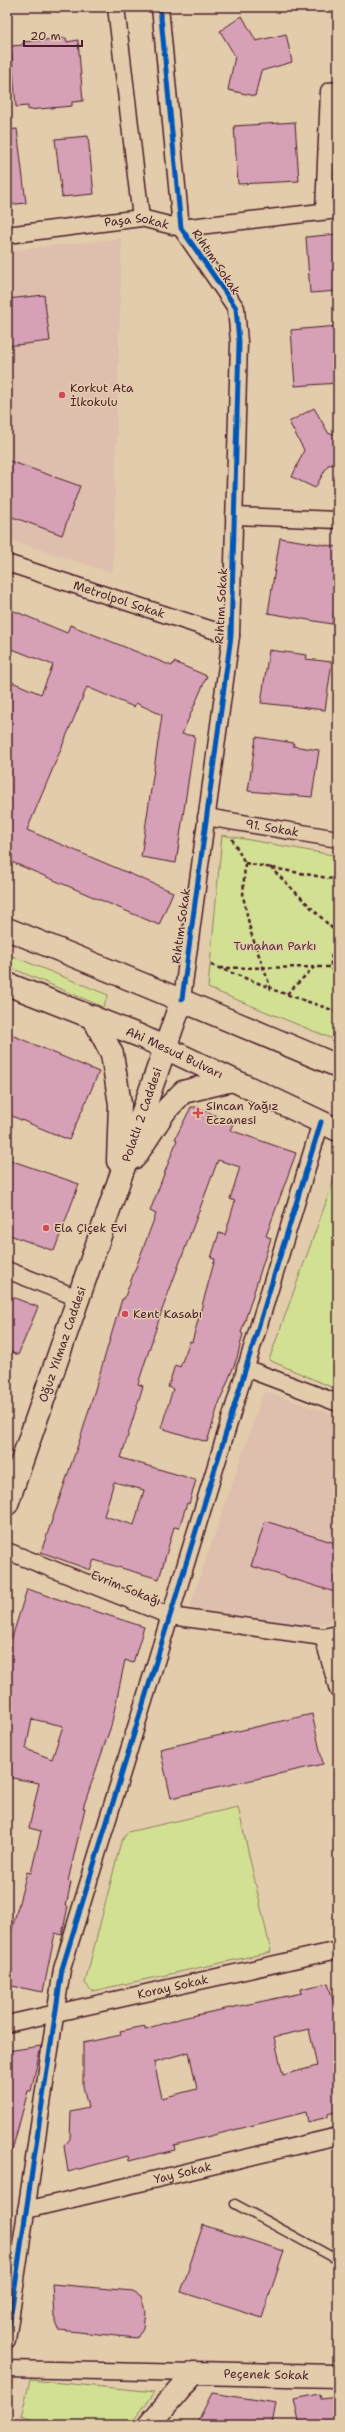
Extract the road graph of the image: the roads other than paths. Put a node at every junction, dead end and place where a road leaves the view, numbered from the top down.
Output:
1 (116, 7) edge
2 (160, 7) edge
3 (338, 90) edge
4 (331, 210) edge
5 (141, 218) junction
6 (181, 228) junction
7 (7, 235) edge
8 (234, 516) junction
9 (338, 520) edge
10 (7, 563) edge
11 (231, 636) junction
12 (213, 818) junction
13 (338, 839) edge
14 (7, 929) edge
15 (7, 984) edge
16 (182, 999) junction
17 (93, 1017) junction
18 (164, 1048) junction
19 (338, 1066) edge
20 (232, 1080) junction
21 (330, 1126) edge
22 (117, 1184) junction
23 (7, 1270) edge
24 (78, 1298) junction
25 (246, 1368) junction
26 (338, 1403) edge
27 (7, 1504) edge
28 (7, 1551) edge
29 (170, 1616) junction
30 (331, 1636) edge
31 (338, 1690) edge
32 (338, 1950) edge
33 (55, 2013) junction
34 (7, 2024) edge
35 (338, 2136) edge
36 (235, 2204) dead end
37 (26, 2210) junction
38 (338, 2260) edge
39 (7, 2340) edge
40 (7, 2368) edge
41 (194, 2373) junction
42 (338, 2376) edge
43 (149, 2425) edge

1 - 5 street
2 - 6 street
3 - 4 street
4 - 6 street, Paşa Sokak
5 - 6 street, Paşa Sokak
5 - 7 street, Paşa Sokak
6 - 8 street, Rıhtım Sokak
8 - 9 street
8 - 11 street, Rıhtım Sokak
10 - 11 street, Metrolpol Sokak
11 - 12 street, Rıhtım Sokak
12 - 13 street, 91. Sokak
12 - 16 street, Rıhtım Sokak
14 - 16 main road
15 - 17 main road, Ahi Mesud Bulvarı
16 - 18 main road, Polatlı 2 Caddesi
16 - 19 main road
17 - 18 main road, Ahi Mesud Bulvarı
17 - 22 main road
18 - 20 main road, Ahi Mesud Bulvarı
18 - 22 main road, Polatlı 2 Caddesi
20 - 21 main road, Ahi Mesud Bulvarı
20 - 22 main road
21 - 25 street
22 - 24 main road, Oğuz Yılmaz Caddesi
23 - 24 street
24 - 27 main road, Oğuz Yılmaz Caddesi
25 - 26 street
25 - 29 street
28 - 29 street, Evrim Sokağı
29 - 30 street, Evrim Sokağı
29 - 33 street
30 - 31 street
32 - 33 street, Koray Sokak
33 - 34 street, Koray Sokak
33 - 37 street
35 - 37 street, Yay Sokak
36 - 38 lane
37 - 39 street
40 - 41 street
41 - 42 main road, Peçenek Sokak
41 - 43 main road

